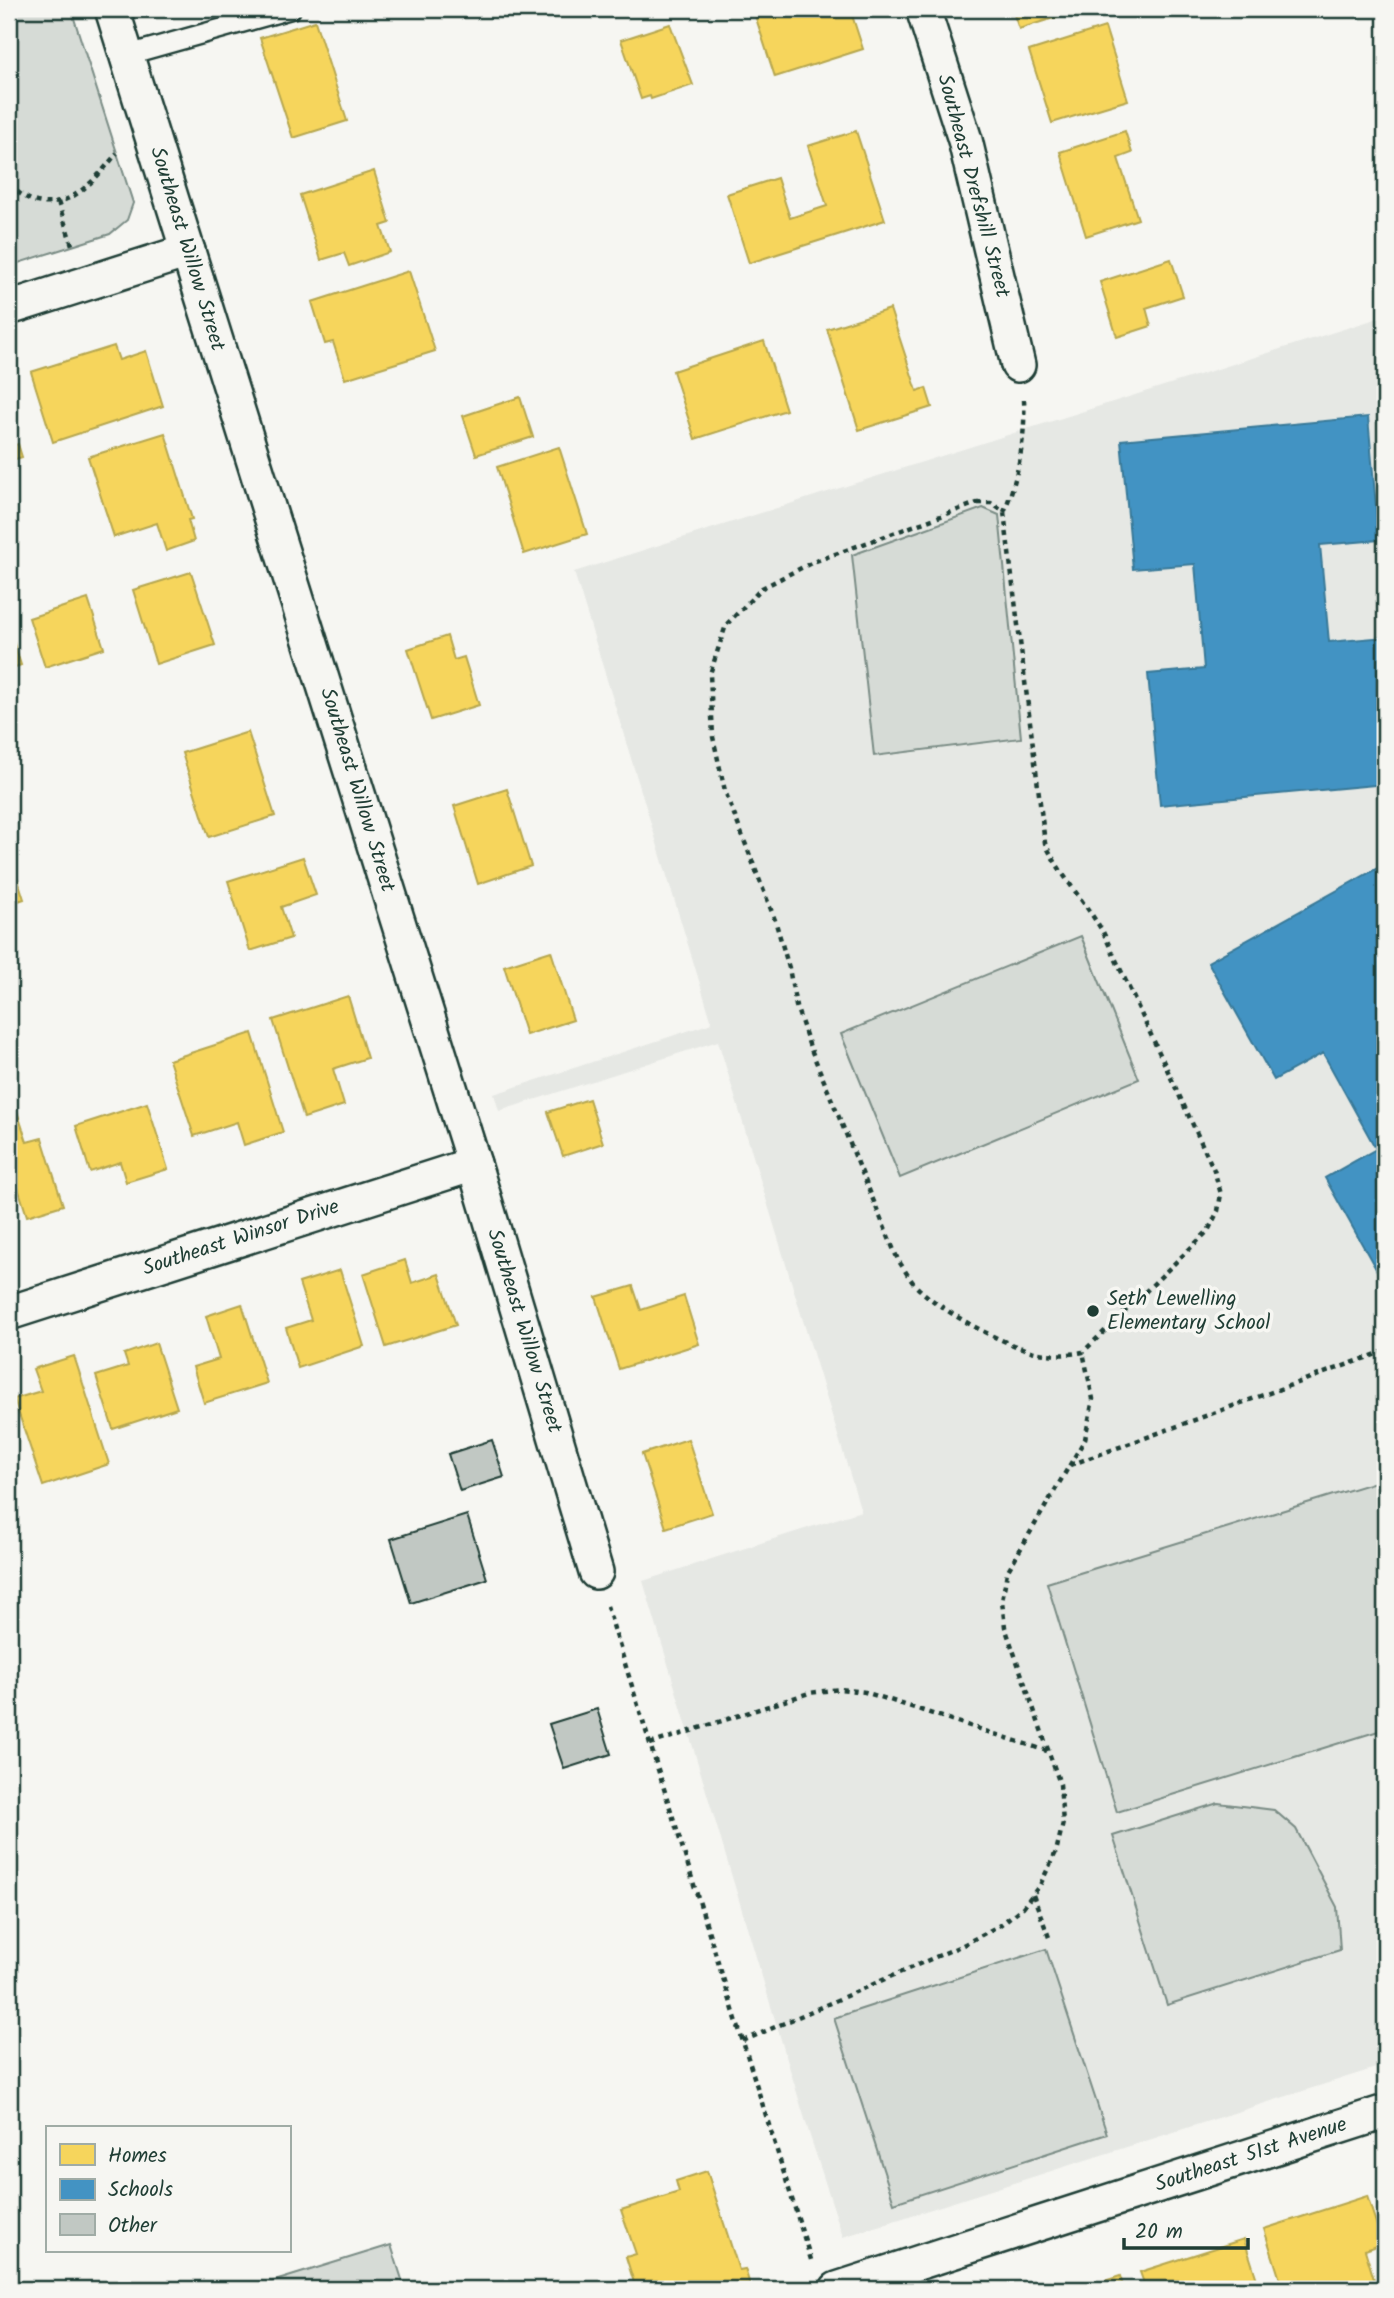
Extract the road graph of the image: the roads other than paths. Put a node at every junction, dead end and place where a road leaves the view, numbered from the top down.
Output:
1 (112, 9) edge
2 (291, 9) edge
3 (923, 9) edge
4 (127, 55) junction
5 (188, 251) junction
6 (9, 308) edge
7 (1018, 365) road end
8 (474, 1164) junction
9 (9, 1313) edge
10 (596, 1572) road end
11 (1385, 2112) edge
12 (827, 2283) edge

1 - 4 street, Southeast Willow Street
2 - 4 lane
3 - 7 street, Southeast Drefshill Street
4 - 5 street, Southeast Willow Street
5 - 6 street
5 - 8 street, Southeast Willow Street
8 - 9 street, Southeast Winsor Drive
8 - 10 street, Southeast Willow Street
11 - 12 street, Southeast 51st Avenue

